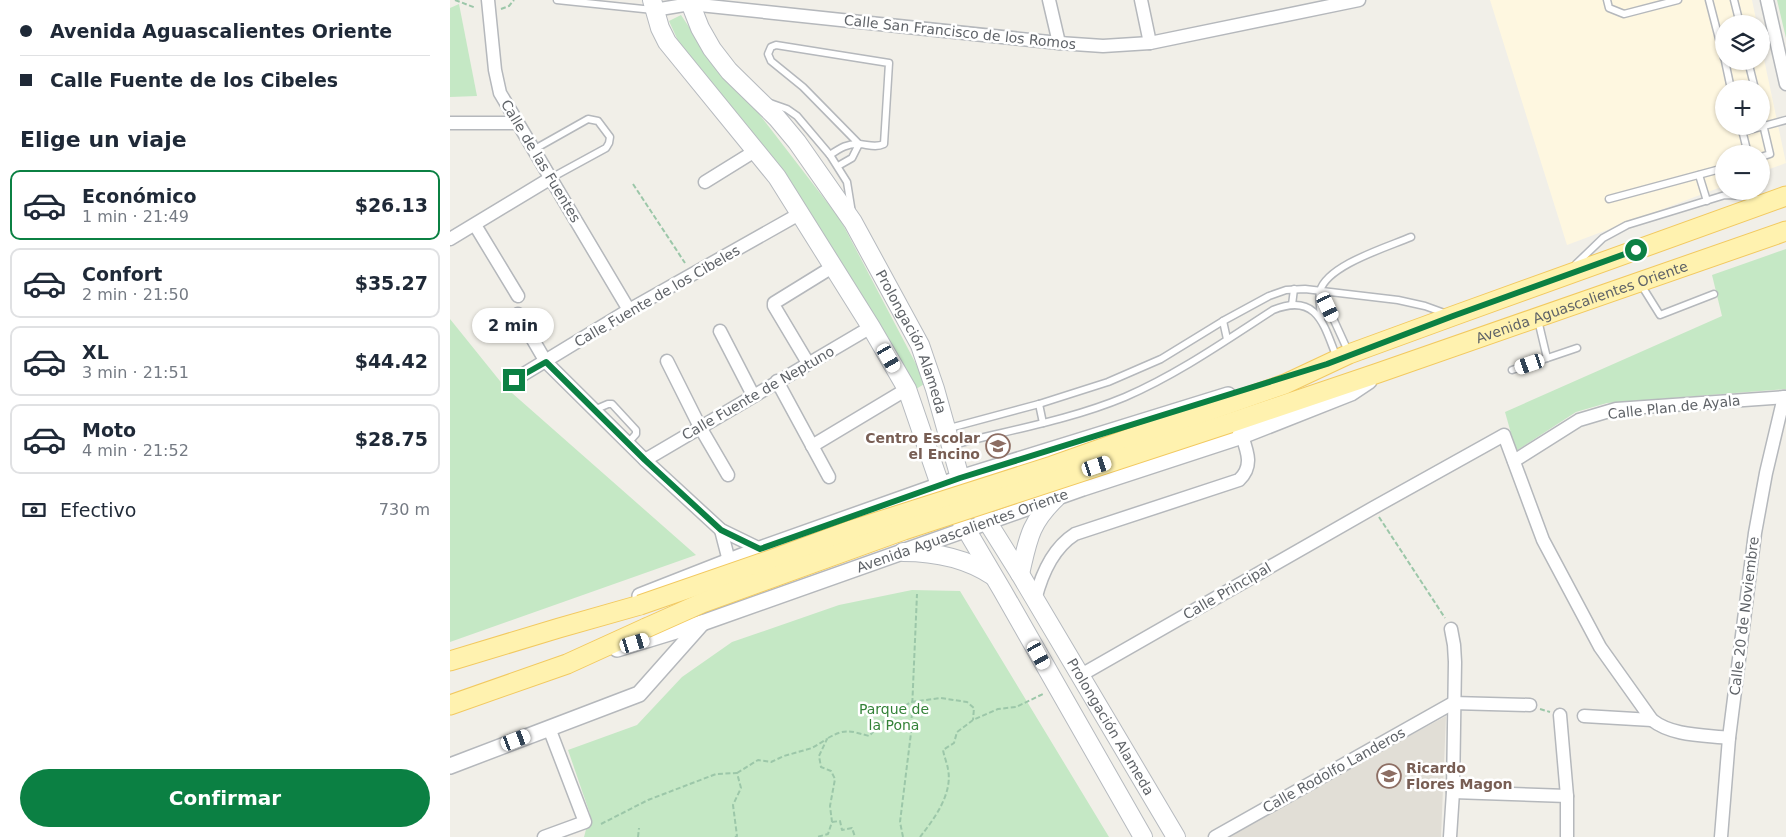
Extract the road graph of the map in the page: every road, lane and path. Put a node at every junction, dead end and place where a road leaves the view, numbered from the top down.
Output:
1 (488, 0) edge
2 (558, 0) edge
3 (1049, 0) edge
4 (1141, 0) edge
5 (1360, 0) edge
6 (1607, 0) edge
7 (1678, 0) edge
8 (1709, 0) edge
9 (1734, 0) edge
10 (1767, 0) edge
11 (689, 2) edge
12 (653, 5) edge
13 (1738, 15) edge
14 (1715, 24) edge
15 (1059, 43) junction
16 (1150, 43) junction
17 (1786, 84) edge
18 (760, 100) junction
19 (1786, 120) edge
20 (516, 123) junction
21 (450, 124) edge
22 (1770, 124) edge
23 (859, 144) junction
24 (534, 150) junction
25 (755, 151) junction
26 (830, 155) junction
27 (838, 166) junction
28 (1715, 171) edge
29 (1699, 175) junction
30 (551, 178) junction
31 (705, 182) dead end
32 (633, 184) dead end
33 (1786, 196) edge
34 (1609, 199) dead end
35 (1707, 201) junction
36 (1767, 203) junction
37 (801, 213) junction
38 (853, 222) junction
39 (475, 225) junction
40 (1786, 231) edge
41 (1411, 238) dead end
42 (450, 239) edge
43 (834, 266) junction
44 (692, 274) junction
45 (1562, 277) junction
46 (1640, 282) junction
47 (1294, 289) junction
48 (1320, 291) junction
49 (1714, 294) dead end
50 (518, 296) dead end
51 (1292, 305) junction
52 (629, 310) junction
53 (518, 314) dead end
54 (1453, 316) junction
55 (1321, 318) junction
56 (1537, 318) junction
57 (1222, 321) junction
58 (871, 327) junction
59 (720, 331) dead end
60 (1227, 339) junction
61 (1577, 348) dead end
62 (1547, 358) junction
63 (1338, 359) junction
64 (667, 361) dead end
65 (546, 362) junction
66 (808, 364) junction
67 (1512, 370) dead end
68 (514, 380) dead end
69 (777, 382) junction
70 (906, 389) junction
71 (754, 395) junction
72 (1785, 397) edge
73 (1039, 404) junction
74 (1232, 421) junction
75 (1043, 423) junction
76 (700, 426) junction
77 (948, 437) junction
78 (812, 446) junction
79 (645, 460) junction
80 (1514, 461) junction
81 (984, 472) junction
82 (728, 475) dead end
83 (829, 477) dead end
84 (960, 478) junction
85 (940, 486) junction
86 (1056, 498) junction
87 (896, 501) junction
88 (1373, 508) junction
89 (990, 521) junction
90 (721, 530) junction
91 (966, 530) junction
92 (760, 549) junction
93 (909, 550) junction
94 (729, 561) junction
95 (1020, 574) junction
96 (994, 577) junction
97 (917, 594) dead end
98 (1035, 600) junction
99 (702, 622) junction
100 (559, 628) junction
101 (1451, 629) joint
102 (450, 661) edge
103 (567, 664) junction
104 (1081, 675) junction
105 (1047, 692) dead end
106 (912, 702) junction
107 (1453, 702) junction
108 (450, 705) edge
109 (1530, 705) dead end
110 (1560, 715) dead end
111 (1584, 716) dead end
112 (973, 720) junction
113 (1652, 720) junction
114 (549, 728) junction
115 (1729, 738) junction
116 (827, 739) junction
117 (450, 766) edge
118 (737, 773) junction
119 (1453, 792) junction
120 (1567, 796) junction
121 (832, 822) junction
122 (601, 824) dead end
123 (639, 828) dead end
124 (544, 837) edge
125 (638, 837) edge
126 (735, 837) edge
127 (817, 837) edge
128 (854, 837) edge
129 (903, 837) edge
130 (920, 837) edge
131 (1142, 837) edge
132 (1176, 837) edge
133 (1215, 837) edge
134 (1450, 837) edge
135 (1567, 837) edge
136 (1721, 837) edge

1 - 20 street, Calle de las Fuentes
2 - 12 lane, Calle San Francisco de los Romos
3 - 15 street
4 - 16 street
5 - 16 street, Calle San Francisco de los Romos
6 - 7 lane
8 - 14 lane
9 - 13 lane
10 - 17 street
11 - 12 street, Calle San Francisco de los Romos
11 - 15 street, Calle San Francisco de los Romos
11 - 18 main road, Prolongación Alameda
12 - 25 main road, Prolongación Alameda
15 - 16 street, Calle San Francisco de los Romos
18 - 26 lane
18 - 38 main road, Prolongación Alameda
19 - 22 lane
20 - 21 street
20 - 24 street, Calle de las Fuentes
23 - 23 lane
23 - 26 lane
23 - 27 lane
24 - 30 street, Calle de las Fuentes
24 - 30 lane
25 - 31 street
25 - 37 main road, Prolongación Alameda
26 - 27 lane
27 - 38 lane
28 - 29 lane
29 - 34 lane
29 - 35 lane
30 - 39 street
30 - 52 street, Calle de las Fuentes
32 - 44 path
33 - 36 main road, Avenida Aguascalientes Oriente
35 - 36 lane
35 - 45 lane
36 - 45 main road, Avenida Aguascalientes Oriente
37 - 43 main road, Prolongación Alameda
37 - 44 street, Calle Fuente de los Cibeles
38 - 77 main road, Prolongación Alameda
39 - 42 street
39 - 50 street
40 - 46 main road, Avenida Aguascalientes Oriente
41 - 48 lane
43 - 58 main road, Prolongación Alameda
43 - 66 street
44 - 52 street, Calle Fuente de los Cibeles
45 - 54 main road, Avenida Aguascalientes Oriente
46 - 49 lane
46 - 56 main road, Avenida Aguascalientes Oriente
47 - 48 lane
47 - 51 lane
47 - 57 lane
48 - 54 lane
48 - 55 lane
48 - 63 lane
51 - 55 lane
51 - 60 lane
52 - 65 street, Calle Fuente de los Cibeles
53 - 65 street
54 - 63 main road, Avenida Aguascalientes Oriente
55 - 63 lane
56 - 62 lane
56 - 74 main road, Avenida Aguascalientes Oriente
57 - 60 lane
57 - 73 lane
58 - 66 street, Calle Fuente de Neptuno
58 - 70 main road, Prolongación Alameda
59 - 71 street
60 - 75 lane
61 - 62 lane
62 - 67 lane
63 - 74 main road, Avenida Aguascalientes Oriente
63 - 81 street, Avenida Aguascalientes Oriente
64 - 76 street
65 - 68 street, Calle Fuente de los Cibeles
65 - 79 street
66 - 69 street, Calle Fuente de Neptuno
69 - 71 street, Calle Fuente de Neptuno
69 - 78 street
70 - 78 street
70 - 85 main road, Prolongación Alameda
71 - 76 street, Calle Fuente de Neptuno
72 - 80 street, Calle Plan de Ayala
72 - 115 street, Calle 20 de Noviembre
73 - 75 lane
73 - 77 lane
74 - 86 street, Avenida Aguascalientes Oriente
74 - 98 street
74 - 100 main road, Avenida Aguascalientes Oriente, bridge
74 - 103 main road, Avenida Aguascalientes Oriente, bridge
75 - 77 lane
76 - 79 street, Calle Fuente de Neptuno
76 - 82 street
77 - 84 main road, Prolongación Alameda
78 - 83 street
79 - 90 street
80 - 88 street
80 - 113 street
81 - 84 street, Avenida Aguascalientes Oriente
81 - 89 street
84 - 85 street, Avenida Aguascalientes Oriente
84 - 89 main road, Prolongación Alameda
85 - 87 street, Avenida Aguascalientes Oriente
85 - 91 main road, Prolongación Alameda
86 - 89 street, Avenida Aguascalientes Oriente
86 - 95 main road
87 - 92 street, Avenida Aguascalientes Oriente
87 - 93 street
88 - 101 path
88 - 104 street, Calle Principal
89 - 91 street, Avenida Aguascalientes Oriente
89 - 95 main road, Prolongación Alameda
90 - 92 street
90 - 94 street
91 - 93 street, Avenida Aguascalientes Oriente
91 - 96 main road, Prolongación Alameda
92 - 94 street, Avenida Aguascalientes Oriente
93 - 96 main road
93 - 99 street, Avenida Aguascalientes Oriente
94 - 100 street, Avenida Aguascalientes Oriente
95 - 98 main road, Prolongación Alameda
96 - 131 main road, Prolongación Alameda
97 - 106 path
98 - 104 main road, Prolongación Alameda
99 - 103 street, Avenida Aguascalientes Oriente
99 - 114 street
100 - 102 main road, Avenida Aguascalientes Oriente
101 - 107 street
103 - 108 main road, Avenida Aguascalientes Oriente
104 - 132 main road, Prolongación Alameda
105 - 112 path
106 - 112 path
106 - 116 path
106 - 129 path
107 - 109 street
107 - 119 street
107 - 133 street, Calle Rodolfo Landeros
110 - 120 street
111 - 113 street
112 - 130 path
113 - 115 street
114 - 117 street
114 - 124 street
115 - 136 street, Calle 20 de Noviembre
116 - 118 path
116 - 121 path
118 - 122 path
118 - 126 path
119 - 120 street
119 - 134 street
120 - 135 street
121 - 127 path
121 - 128 path
123 - 125 path

